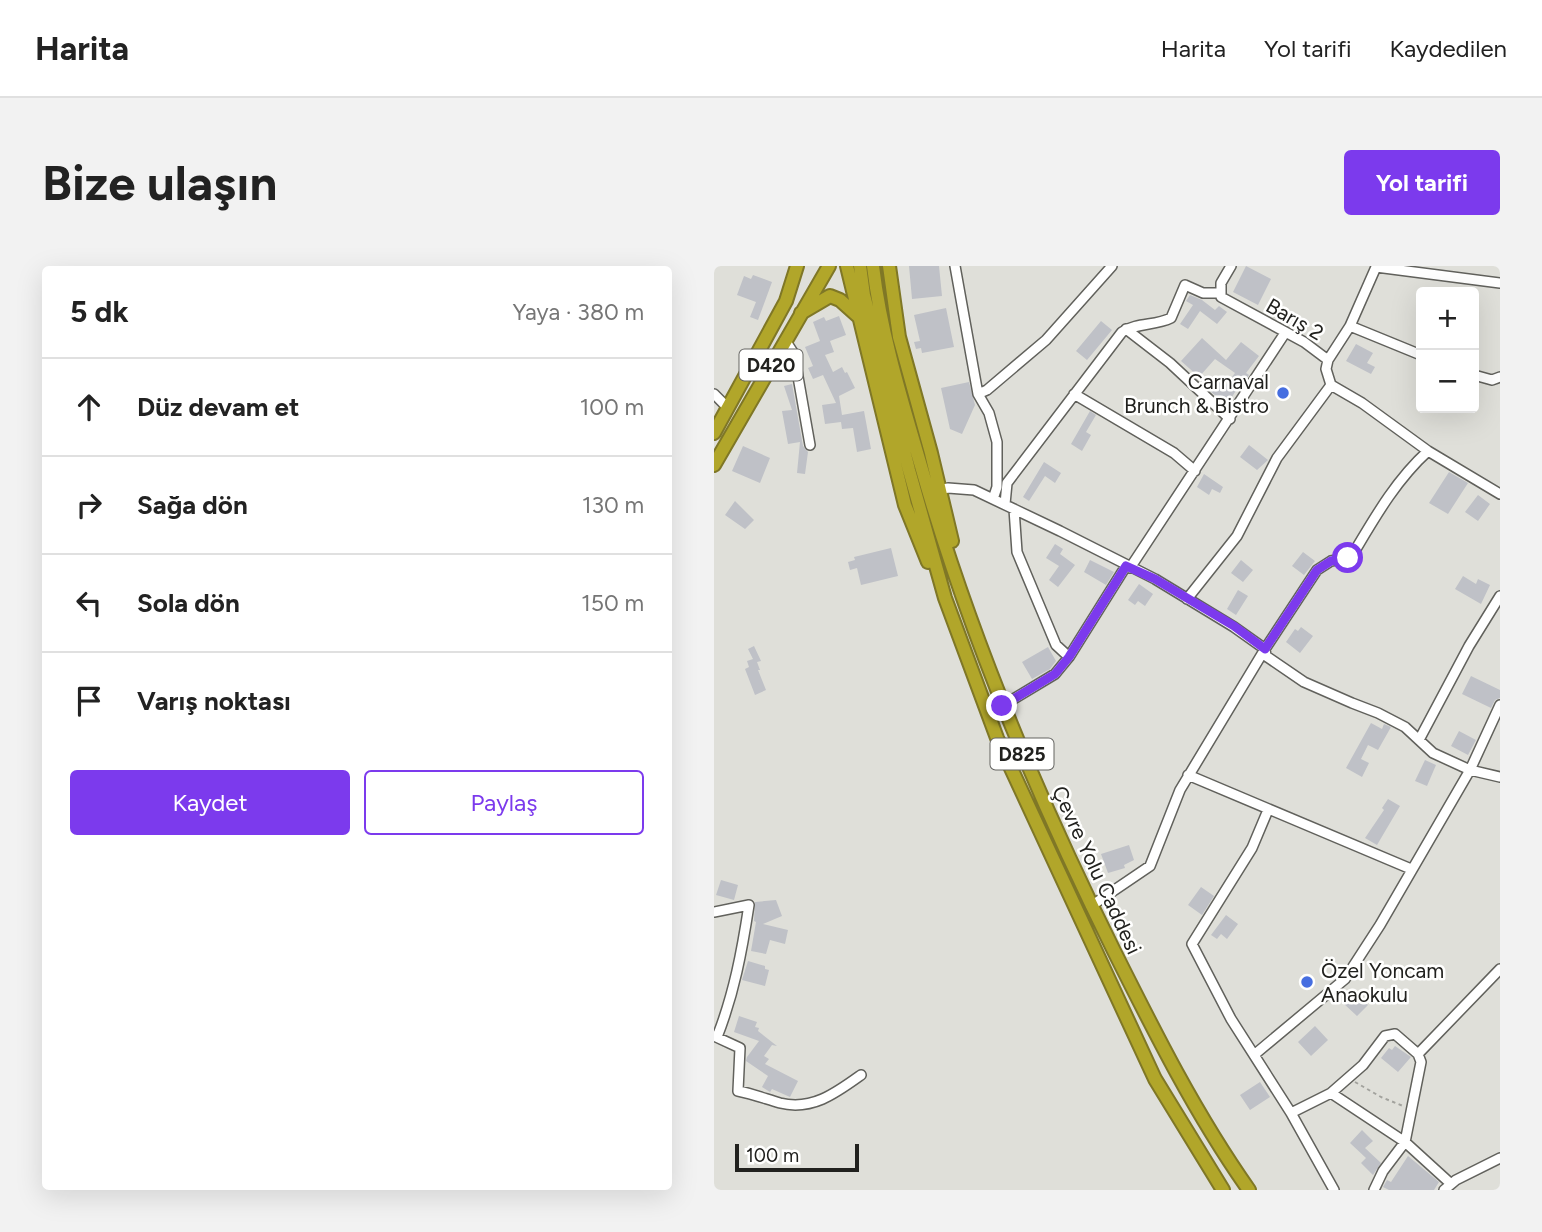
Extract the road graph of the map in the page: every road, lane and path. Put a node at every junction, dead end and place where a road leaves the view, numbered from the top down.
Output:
1 (797, 266) edge
2 (829, 266) edge
3 (847, 266) edge
4 (860, 266) edge
5 (873, 266) edge
6 (889, 266) edge
7 (1112, 266) edge
8 (1231, 266) edge
9 (1376, 266) edge
10 (955, 267) edge
11 (1500, 283) edge
12 (1221, 293) junction
13 (801, 313) junction
14 (861, 319) junction
15 (1350, 326) junction
16 (1126, 329) junction
17 (1285, 333) junction
18 (785, 340) junction
19 (1416, 353) edge
20 (1328, 360) junction
21 (1500, 377) edge
22 (1479, 378) edge
23 (1331, 385) junction
24 (714, 394) edge
25 (978, 394) junction
26 (1074, 394) junction
27 (728, 408) junction
28 (1230, 419) junction
29 (714, 433) edge
30 (810, 445) dead end
31 (1428, 451) junction
32 (714, 465) edge
33 (1195, 471) junction
34 (939, 490) junction
35 (1500, 494) edge
36 (993, 499) junction
37 (1010, 506) junction
38 (1128, 567) junction
39 (961, 593) junction
40 (1500, 596) edge
41 (945, 598) junction
42 (1187, 599) junction
43 (1265, 649) junction
44 (1069, 657) junction
45 (1500, 705) edge
46 (1002, 706) junction
47 (1419, 740) junction
48 (1470, 770) junction
49 (1188, 775) junction
50 (1500, 778) edge
51 (1268, 810) junction
52 (1411, 869) junction
53 (1091, 905) junction
54 (714, 912) edge
55 (1499, 971) edge
56 (716, 1036) edge
57 (1418, 1054) junction
58 (1254, 1055) junction
59 (860, 1076) dead end
60 (1348, 1077) junction
61 (1331, 1093) junction
62 (1412, 1109) junction
63 (1291, 1113) junction
64 (1405, 1142) junction
65 (1500, 1158) edge
66 (1447, 1186) edge
67 (1223, 1190) edge
68 (1249, 1190) edge
69 (1335, 1190) edge
70 (1374, 1190) edge

1 - 27 highway, D420
2 - 13 highway, D420
3 - 14 highway
4 - 41 highway, Çevre Yolu Caddesi / D825
5 - 39 highway, Çevre Yolu Caddesi / D825
6 - 34 highway
7 - 25 street
8 - 12 street
9 - 11 street
9 - 15 street
10 - 25 street
12 - 16 street
12 - 17 street, Barış 2
13 - 14 highway
13 - 18 highway, D420
14 - 41 highway
15 - 19 street
15 - 20 street
16 - 26 street
16 - 28 street
17 - 20 street, Barış 2
17 - 28 street
18 - 30 street
18 - 32 highway, D420
20 - 23 street, Barış 2
21 - 22 street
23 - 31 street
23 - 42 street
24 - 27 street
25 - 36 street
26 - 33 street
26 - 37 street
27 - 29 highway, D420
28 - 33 street
31 - 35 street
31 - 43 street
33 - 38 street
34 - 36 street
34 - 39 highway
36 - 37 street
37 - 38 street
37 - 44 street
38 - 42 street
38 - 44 street
39 - 46 highway, Çevre Yolu Caddesi / D825
40 - 47 street
41 - 67 highway, Çevre Yolu Caddesi / D825
42 - 43 street
43 - 47 street
43 - 49 street
44 - 46 street
45 - 48 street
46 - 53 highway, Çevre Yolu Caddesi / D825
47 - 48 street
48 - 50 street
48 - 52 street
49 - 51 street
49 - 53 street
51 - 52 street
51 - 58 street
52 - 58 street
53 - 68 highway, Çevre Yolu Caddesi / D825
54 - 56 street
55 - 57 street
56 - 59 street
57 - 60 street
57 - 62 street
58 - 63 street
60 - 61 street
60 - 62 path
61 - 63 street
61 - 64 street
62 - 64 street
63 - 69 street
64 - 66 street
64 - 70 street
65 - 66 street

